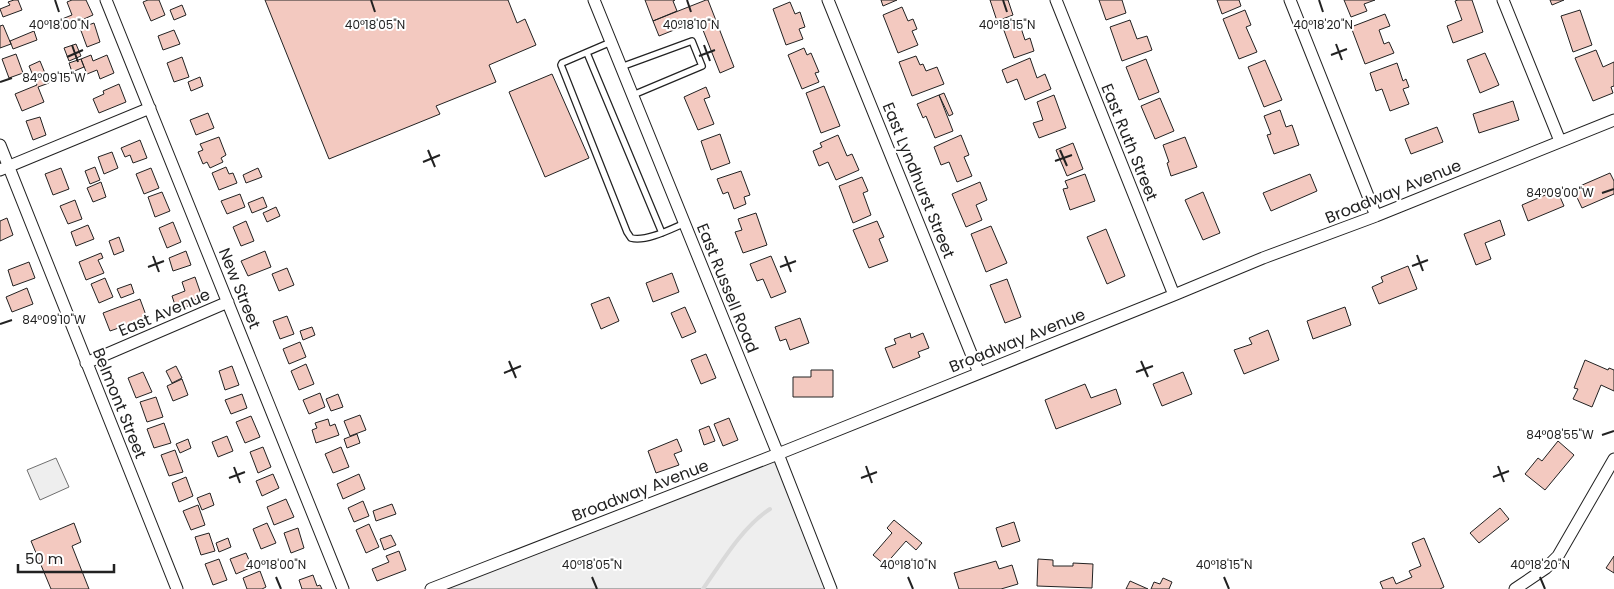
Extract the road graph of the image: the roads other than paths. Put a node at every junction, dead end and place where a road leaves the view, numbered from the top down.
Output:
1 (106, 0) edge
2 (594, 0) edge
3 (828, 0) edge
4 (1056, 0) edge
5 (1290, 0) edge
6 (1503, 0) edge
7 (612, 42) junction
8 (587, 53) junction
9 (621, 67) junction
10 (633, 95) junction
11 (150, 108) junction
12 (1614, 120) edge
13 (1560, 141) junction
14 (0, 145) edge
15 (4, 168) edge
16 (1376, 216) junction
17 (685, 223) junction
18 (662, 233) junction
19 (1174, 296) junction
20 (228, 302) junction
21 (86, 363) junction
22 (979, 373) junction
23 (778, 454) junction
24 (1614, 459) edge
25 (176, 589) edge
26 (343, 589) edge
27 (431, 589) edge
28 (831, 589) edge
29 (1515, 589) edge

1 - 11 street, New Street
2 - 7 street, East Russell Road
3 - 22 street, East Lyndhurst Street
4 - 19 street, East Ruth Street
5 - 16 street
6 - 13 street
7 - 8 lane
7 - 9 street, East Russell Road
8 - 18 lane
8 - 18 lane
9 - 10 street, East Russell Road
9 - 10 lane
10 - 17 street, East Russell Road
11 - 15 street
11 - 20 street, New Street
12 - 13 street, Broadway Avenue
13 - 16 street, Broadway Avenue
14 - 15 street, Belmont Street
15 - 21 street, Belmont Street
16 - 19 street, Broadway Avenue
17 - 18 lane
17 - 23 street, East Russell Road
19 - 22 street, Broadway Avenue
20 - 21 street, East Avenue
20 - 26 street, New Street
21 - 25 street, Belmont Street
22 - 23 street, Broadway Avenue
23 - 27 street, Broadway Avenue
23 - 28 street, East Russell Road
24 - 29 street

